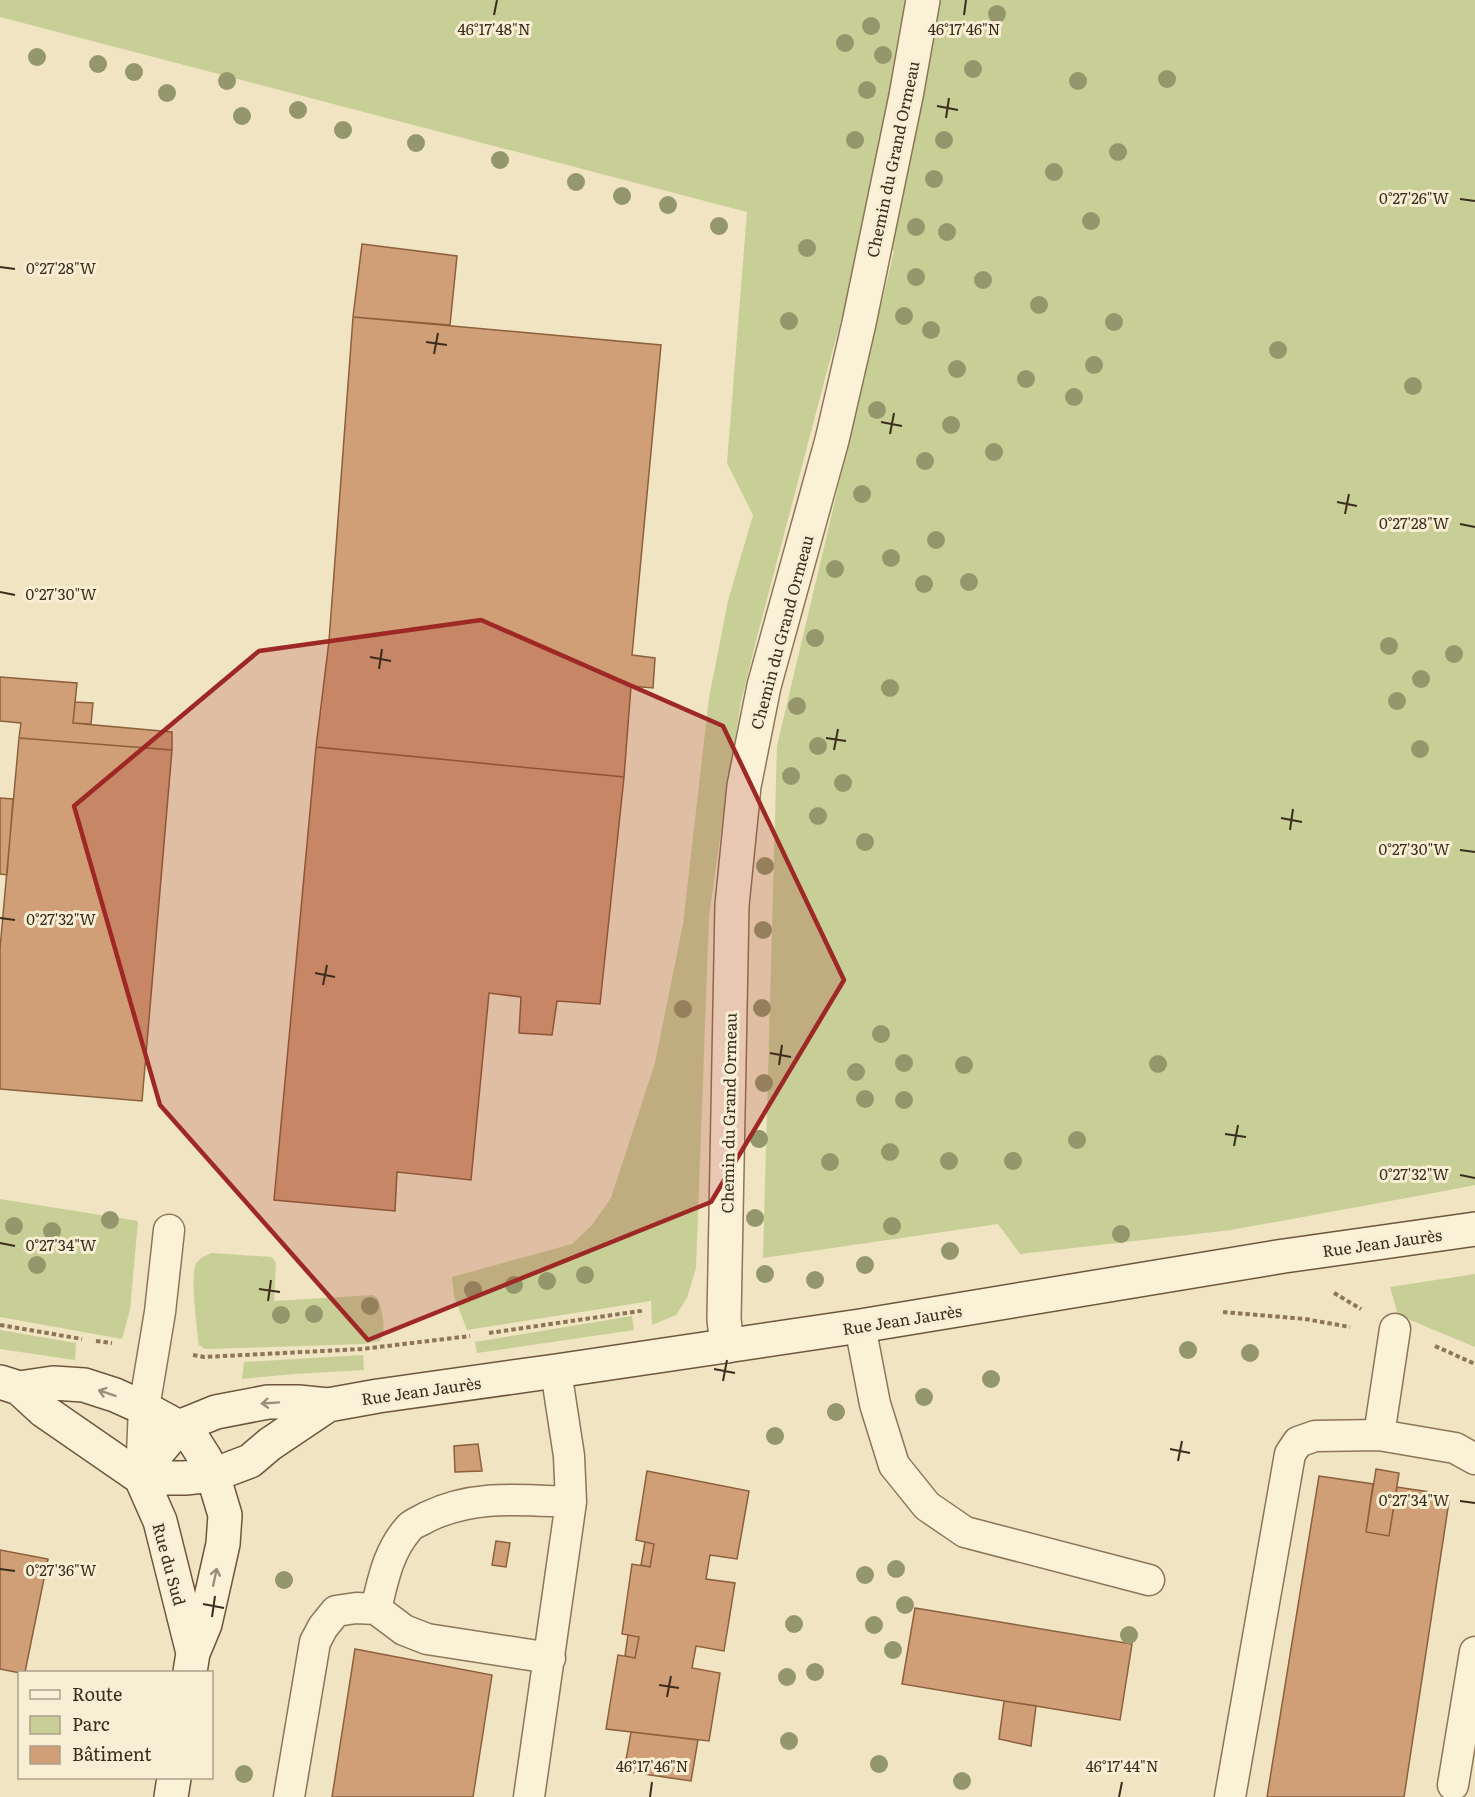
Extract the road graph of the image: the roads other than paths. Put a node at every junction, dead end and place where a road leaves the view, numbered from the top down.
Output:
1 (923, 0) edge
2 (1475, 1229) edge
3 (169, 1230) dead end
4 (860, 1326) junction
5 (1395, 1329) dead end
6 (727, 1346) junction
7 (556, 1371) junction
8 (10, 1385) edge
9 (328, 1405) junction
10 (144, 1408) junction
11 (179, 1427) junction
12 (1379, 1435) junction
13 (1475, 1459) edge
14 (250, 1461) junction
15 (213, 1475) junction
16 (141, 1478) junction
17 (572, 1502) junction
18 (225, 1515) junction
19 (1149, 1580) dead end
20 (376, 1609) junction
21 (1475, 1652) edge
22 (550, 1658) junction
23 (192, 1663) edge
24 (174, 1779) edge
25 (1453, 1785) dead end
26 (537, 1794) edge
27 (171, 1797) edge
28 (289, 1797) edge
29 (1230, 1797) edge

1 - 6 street, Chemin du Grand Ormeau
2 - 4 street, Rue Jean Jaurès
3 - 10 lane
4 - 6 street, Rue Jean Jaurès
4 - 19 lane
5 - 12 lane
6 - 7 street, Rue Jean Jaurès
7 - 9 street, Rue Jean Jaurès
7 - 17 lane
10 -> 8 street
8 - 16 street
9 -> 11 street, Rue Jean Jaurès
9 - 14 street, Rue Jean Jaurès
10 - 11 street
10 - 16 lane
11 - 15 street, Rue du Sud
11 - 16 street, Rue Jean Jaurès
12 - 13 lane
12 - 29 lane
14 - 15 street, Rue Jean Jaurès
14 - 18 street, Rue Jean Jaurès
15 - 16 street, Rue Jean Jaurès
15 - 18 street, Rue du Sud
16 - 23 street, Rue du Sud
17 - 20 lane
17 - 22 lane
23 -> 18 street, Rue du Sud
20 - 22 lane
20 - 28 lane
21 - 25 lane
22 - 26 lane
24 - 27 street

